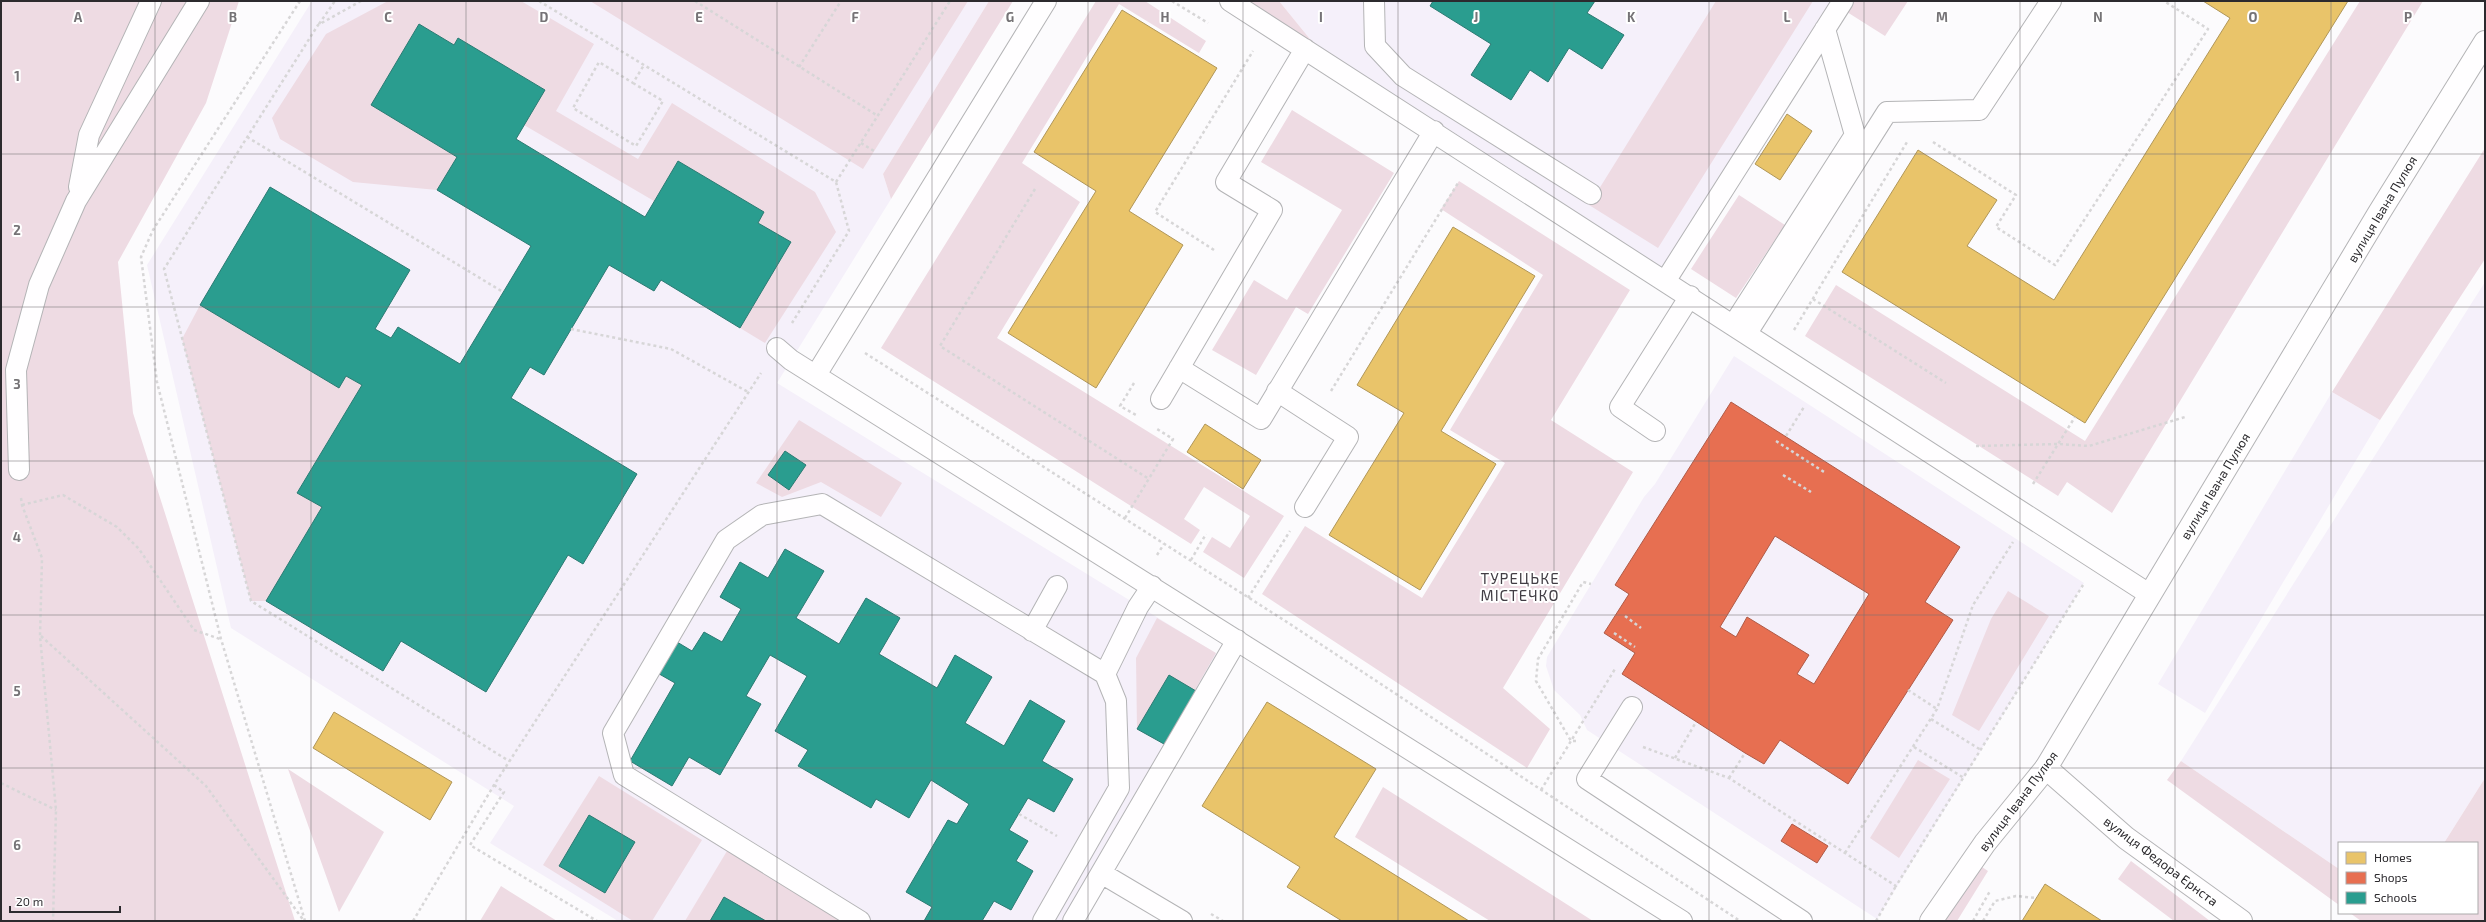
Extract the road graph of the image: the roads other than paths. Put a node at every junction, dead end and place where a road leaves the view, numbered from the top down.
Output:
1 (151, 1) edge
2 (199, 1) edge
3 (1046, 1) edge
4 (1230, 1) edge
5 (1374, 1) edge
6 (1843, 1) edge
7 (2051, 1) edge
8 (1825, 29) junction
9 (2485, 42) edge
10 (1305, 49) junction
11 (1434, 131) junction
12 (1591, 194) dead end
13 (76, 201) junction
14 (1666, 280) junction
15 (1690, 296) junction
16 (1740, 329) junction
17 (777, 348) road end
18 (1179, 368) junction
19 (816, 375) junction
20 (1278, 391) junction
21 (1161, 399) dead end
22 (1655, 431) dead end
23 (19, 470) road end
24 (1305, 507) road end
25 (1057, 586) dead end
26 (1152, 586) junction
27 (2149, 594) junction
28 (1032, 631) junction
29 (1237, 640) junction
30 (1104, 674) junction
31 (1632, 707) dead end
32 (2046, 768) junction
33 (1101, 873) junction
34 (860, 921) edge
35 (1043, 921) edge
36 (1073, 921) edge
37 (1182, 921) edge
38 (1682, 921) edge
39 (1802, 921) edge
40 (1931, 921) edge
41 (2241, 921) edge

1 - 13 lane
2 - 13 lane
3 - 19 lane
4 - 10 lane
5 - 12 lane
6 - 8 lane
7 - 16 lane
8 - 14 lane
8 - 16 lane
9 - 27 street, вулиця Івана Пулюя
10 - 11 lane
10 - 18 lane
11 - 14 lane
11 - 20 lane
13 - 23 lane
14 - 15 lane
15 - 16 lane
15 - 22 lane
16 - 27 lane
17 - 19 lane
18 - 20 lane
18 - 21 lane
19 - 26 lane
20 - 24 lane
25 - 28 lane
26 - 29 lane
26 - 30 lane
27 - 32 street, вулиця Івана Пулюя
28 - 30 lane
28 - 34 lane
29 - 33 lane
29 - 38 lane
30 - 35 lane
31 - 39 lane
32 - 40 street, вулиця Івана Пулюя
32 - 41 street, вулиця Федора Ернста
33 - 36 lane
33 - 37 lane

